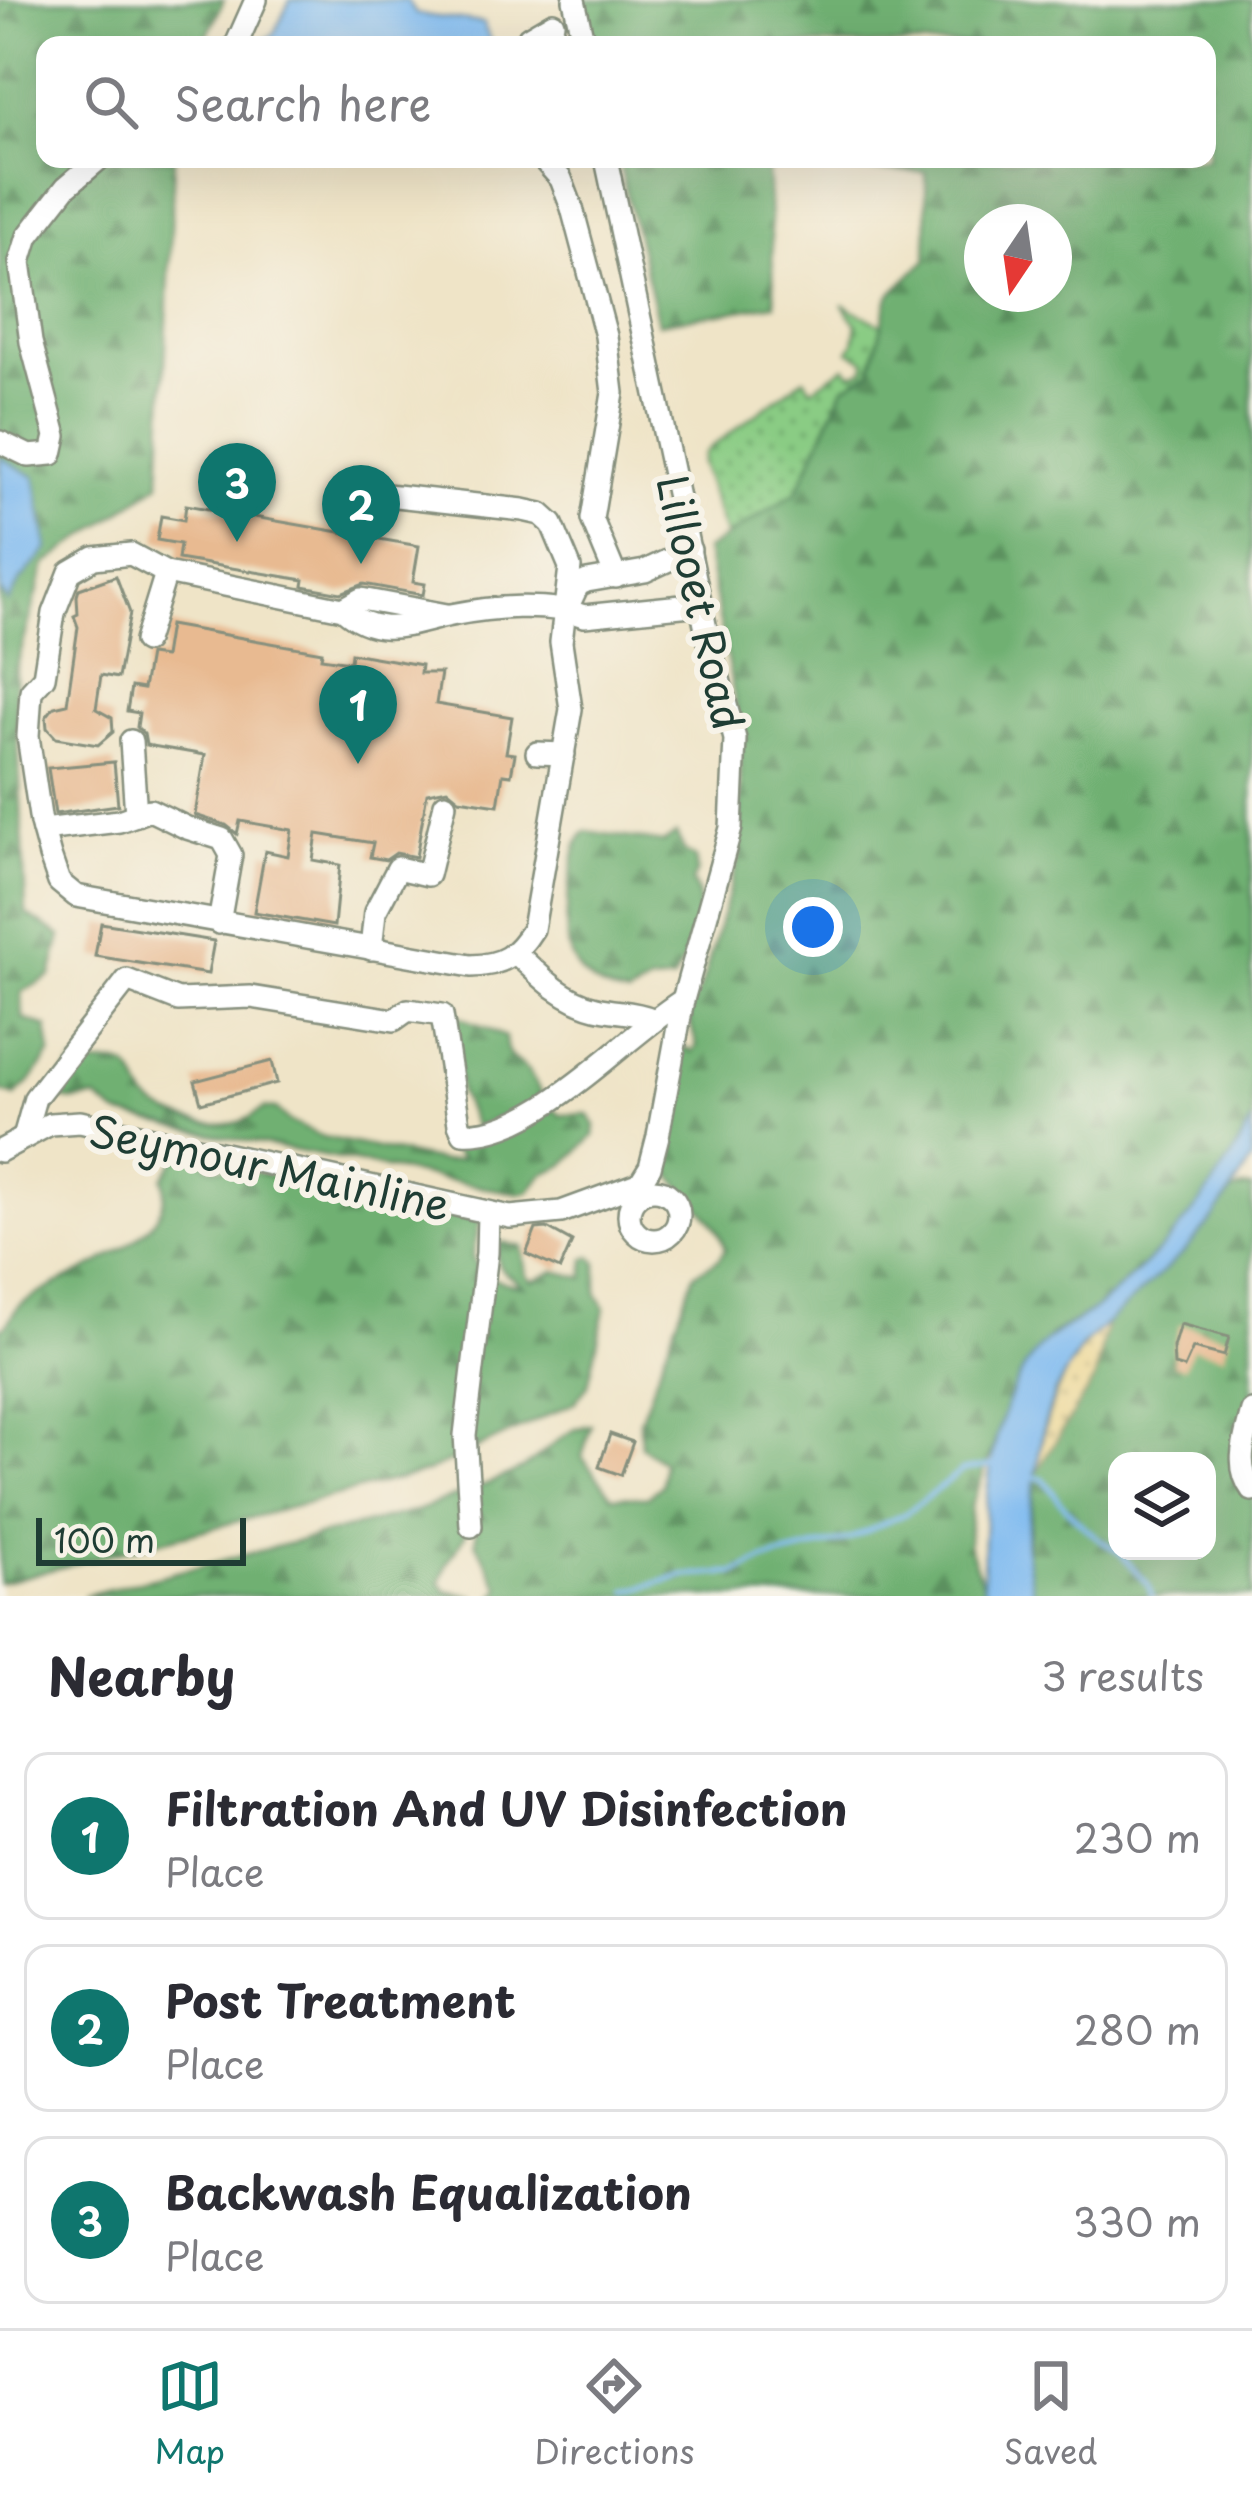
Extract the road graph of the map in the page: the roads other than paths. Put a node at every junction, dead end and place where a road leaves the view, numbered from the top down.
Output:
1 (256, 0) edge
2 (574, 0) edge
3 (553, 22) dead end
4 (240, 36) edge
5 (532, 36) edge
6 (582, 36) edge
7 (88, 168) edge
8 (551, 168) edge
9 (608, 168) edge
10 (0, 442) edge
11 (351, 491) dead end
12 (690, 550) junction
13 (166, 573) junction
14 (616, 578) junction
15 (701, 604) junction
16 (566, 609) junction
17 (145, 641) dead end
18 (131, 741) dead end
19 (537, 754) dead end
20 (563, 754) junction
21 (445, 804) dead end
22 (136, 815) junction
23 (43, 830) junction
24 (219, 923) junction
25 (371, 949) junction
26 (518, 954) junction
27 (683, 1000) junction
28 (652, 1019) junction
29 (24, 1137) junction
30 (0, 1151) edge
31 (642, 1187) joint
32 (488, 1213) junction
33 (1252, 1411) edge
34 (1252, 1490) edge
35 (471, 1526) dead end

1 - 4 street
2 - 6 street
3 - 5 street
7 - 10 street
8 - 14 street
9 - 12 street, Lillooet Road
11 - 16 street
12 - 14 street
12 - 15 street, Lillooet Road
13 - 16 street
13 - 17 street
13 - 23 street
14 - 16 street
15 - 16 street
15 - 27 street, Lillooet Road
16 - 20 street
18 - 22 street
19 - 20 street
20 - 26 street
21 - 25 street
22 - 23 street
22 - 24 street
23 - 24 street
24 - 25 street
25 - 26 street
26 - 28 street
27 - 28 street
27 - 31 street, Lillooet Road
28 - 29 street
29 - 30 street, Seymour Mainline
29 - 32 street, Seymour Mainline
31 - 32 street, Seymour Mainline
32 - 35 street
33 - 34 street

